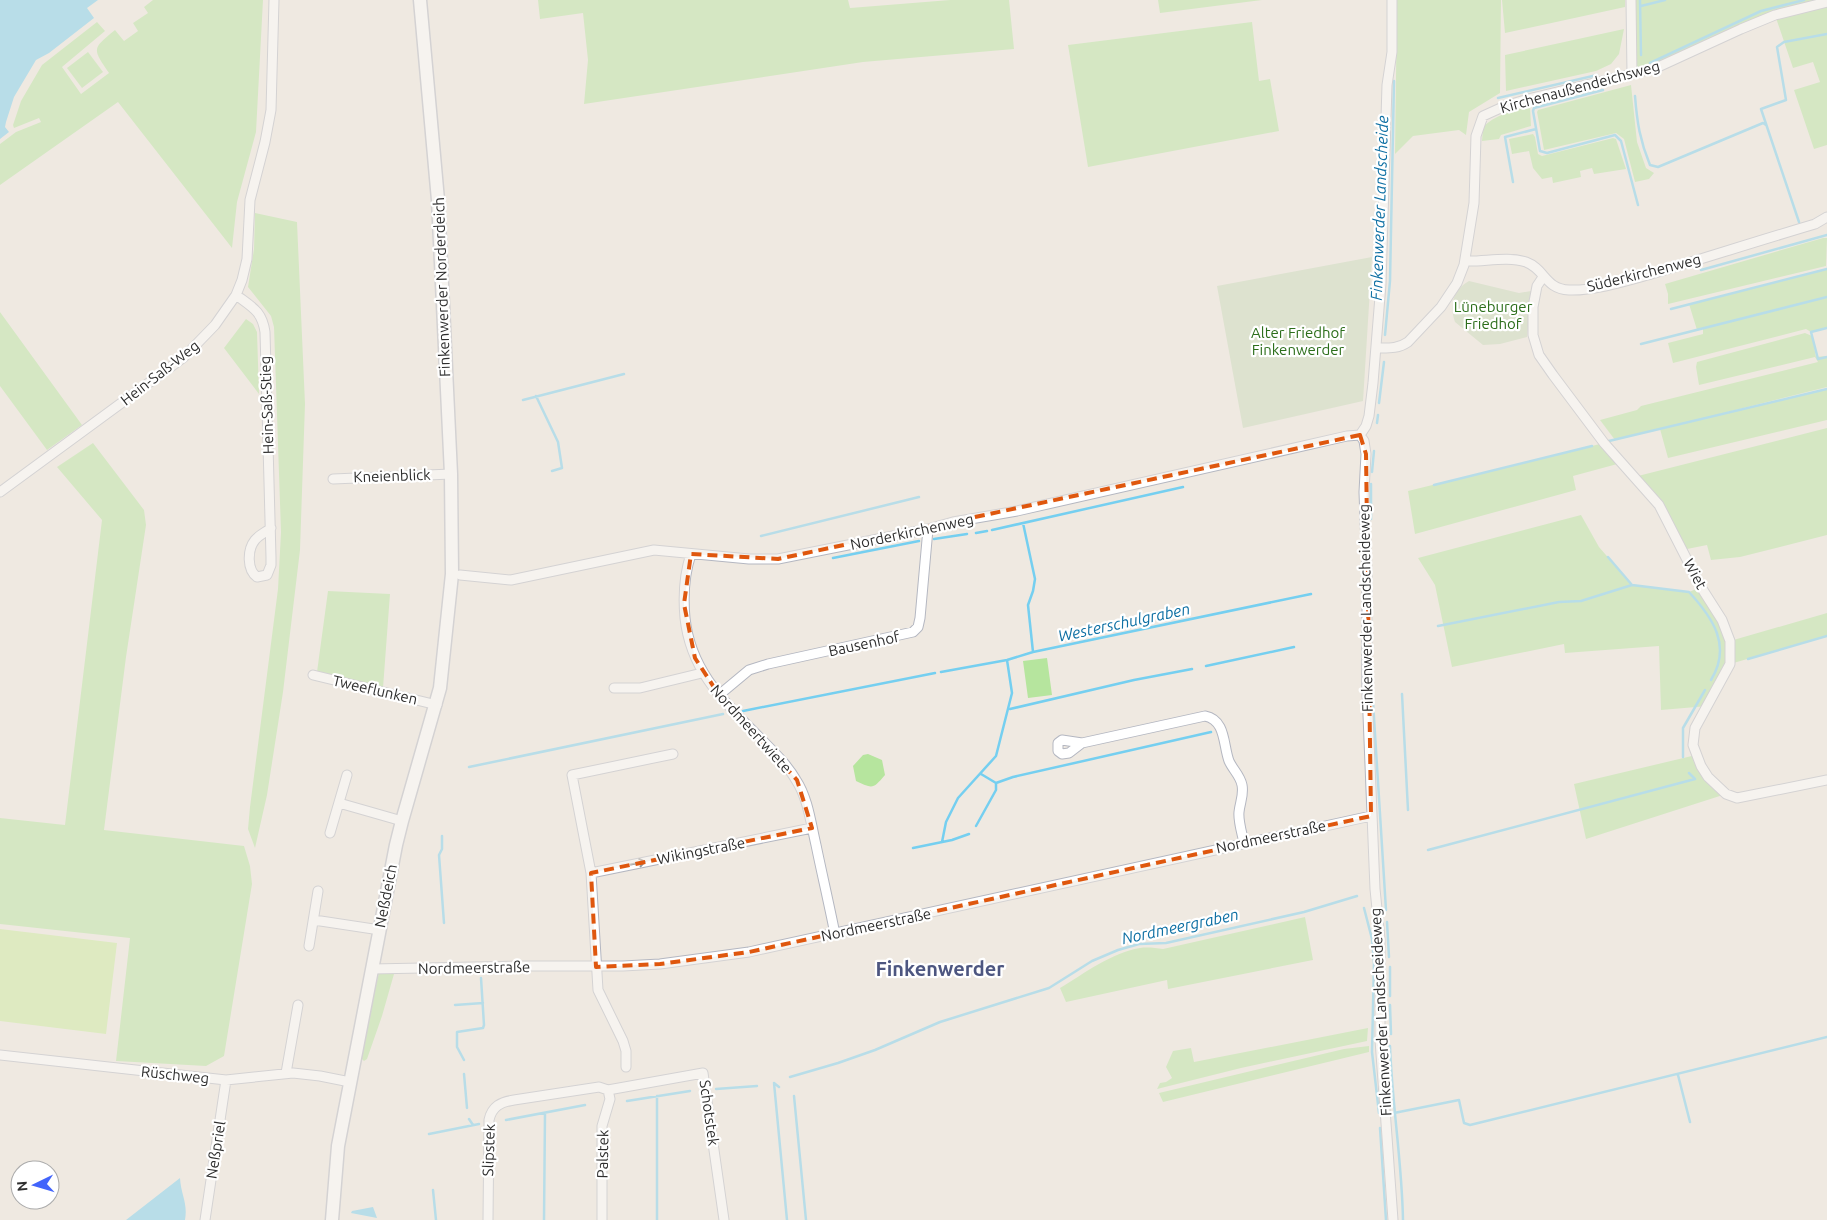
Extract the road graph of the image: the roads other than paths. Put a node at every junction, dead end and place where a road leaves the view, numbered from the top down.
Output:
1 (274, 0) edge
2 (420, 0) edge
3 (1392, 0) edge
4 (1631, 0) edge
5 (1827, 2) edge
6 (1632, 74) junction
7 (1827, 217) edge
8 (1465, 261) junction
9 (1544, 277) junction
10 (236, 295) junction
11 (1376, 348) junction
12 (1360, 435) junction
13 (451, 474) junction
14 (333, 479) dead end
15 (0, 492) edge
16 (271, 528) junction
17 (928, 529) junction
18 (691, 554) junction
19 (456, 575) junction
20 (702, 673) junction
21 (313, 675) dead end
22 (614, 688) dead end
23 (719, 695) junction
24 (437, 704) junction
25 (1082, 743) dead end
26 (673, 754) dead end
27 (347, 775) dead end
28 (1827, 780) edge
29 (338, 803) junction
30 (1371, 816) junction
31 (402, 820) junction
32 (812, 828) junction
33 (330, 833) dead end
34 (1244, 843) junction
35 (591, 873) junction
36 (318, 891) dead end
37 (314, 920) junction
38 (380, 930) junction
39 (835, 934) junction
40 (309, 946) dead end
41 (596, 967) junction
42 (372, 970) junction
43 (298, 1004) dead end
44 (0, 1055) edge
45 (626, 1067) dead end
46 (286, 1073) junction
47 (226, 1080) junction
48 (350, 1082) junction
49 (608, 1090) junction
50 (205, 1220) edge
51 (332, 1220) edge
52 (488, 1220) edge
53 (602, 1220) edge
54 (724, 1220) edge
55 (1393, 1220) edge

1 - 10 street, Hein-Saß-Weg
2 - 13 street, Finkenwerder Norderdeich
3 - 11 street
4 - 6 street
5 - 6 street, Kirchenaußendeichsweg
6 - 8 street, Kirchenaußendeichsweg
7 - 9 street, Süderkirchenweg
8 - 9 street, Süderkirchenweg
8 - 11 street, Kirchenaußendeichsweg
9 - 28 street, Wiet
10 - 15 street, Hein-Saß-Weg
10 - 16 street, Hein-Saß-Stieg
11 - 12 street
12 - 17 street, Norderkirchenweg
12 - 30 street, Finkenwerder Landscheideweg
13 - 14 street, Kneienblick
13 - 19 street, Finkenwerder Norderdeich
16 - 16 street, Hein-Saß-Stieg
17 - 18 street, Norderkirchenweg
17 - 23 street, Bausenhof
18 - 19 street, Norderkirchenweg
18 - 20 street, Nordmeertwiete
19 - 24 street, Neßdeich
20 - 22 street
20 - 23 street, Nordmeertwiete
21 - 24 street, Tweeflunken
23 - 32 street, Nordmeertwiete
24 - 31 street, Neßdeich
25 - 34 street
26 - 35 street
27 - 29 street
29 - 31 street
29 - 33 street
30 - 34 street, Nordmeerstraße
30 - 55 street, Finkenwerder Landscheideweg
31 - 38 street, Neßdeich
35 -> 32 street, Wikingstraße
32 - 39 street, Nordmeertwiete
34 - 39 street, Nordmeerstraße
35 - 41 street
36 - 37 street
37 - 38 street
37 - 40 street
38 - 42 street, Neßdeich
39 - 41 street, Nordmeerstraße
41 - 42 street, Nordmeerstraße
41 - 45 street
42 - 48 street, Neßdeich
43 - 46 street
44 - 47 street, Rüschweg
46 - 47 street, Rüschweg
46 - 48 street, Rüschweg
47 - 50 street, Neßpriel
48 - 51 street, Neßdeich
49 - 52 street, Slipstek
49 - 53 street, Palstek
49 - 54 street, Schotstek

